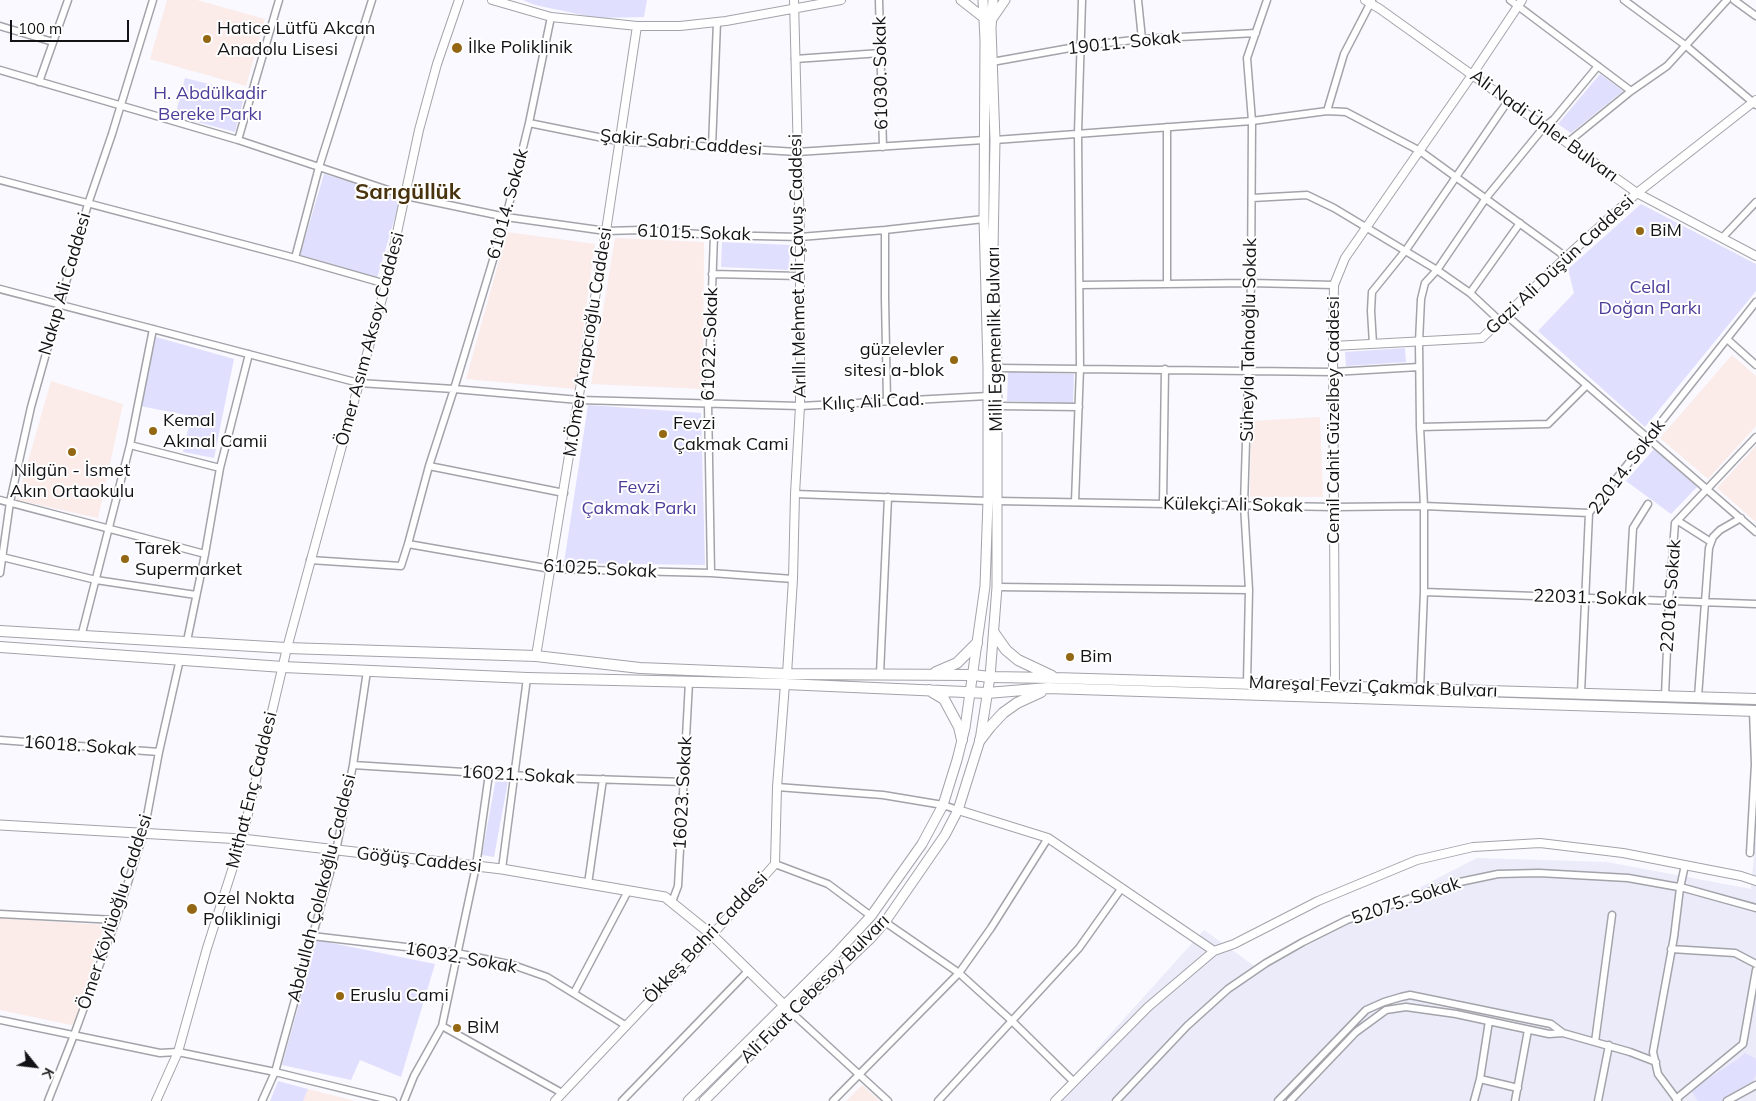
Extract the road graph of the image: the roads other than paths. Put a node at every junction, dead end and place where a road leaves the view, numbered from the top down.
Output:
1 (68, 0) edge
2 (153, 0) edge
3 (279, 0) edge
4 (372, 0) edge
5 (459, 0) edge
6 (492, 0) edge
7 (841, 0) edge
8 (880, 0) edge
9 (961, 0) edge
10 (983, 0) edge
11 (993, 0) edge
12 (1005, 0) edge
13 (1082, 0) edge
14 (1138, 0) edge
15 (1267, 0) edge
16 (1510, 0) edge
17 (1624, 0) edge
18 (1727, 0) edge
19 (1734, 0) edge
20 (1369, 1) edge
21 (1520, 3) edge
22 (794, 4) edge
23 (1756, 16) edge
24 (552, 17) junction
25 (988, 19) junction
26 (717, 22) junction
27 (0, 26) edge
28 (636, 26) junction
29 (1256, 33) junction
30 (1142, 39) junction
31 (53, 42) junction
32 (1081, 46) junction
33 (1685, 46) junction
34 (881, 53) junction
35 (795, 59) junction
36 (992, 62) junction
37 (1598, 66) junction
38 (0, 70) edge
39 (1472, 75) junction
40 (39, 82) junction
41 (1631, 91) junction
42 (1508, 101) junction
43 (1755, 102) edge
44 (120, 105) junction
45 (1327, 111) junction
46 (1252, 121) junction
47 (529, 123) junction
48 (1167, 127) junction
49 (1544, 127) junction
50 (1078, 133) junction
51 (238, 140) junction
52 (984, 140) junction
53 (994, 140) junction
54 (618, 141) junction
55 (1567, 143) junction
56 (883, 146) junction
57 (712, 147) junction
58 (1420, 150) junction
59 (797, 152) junction
60 (319, 167) junction
61 (1457, 177) junction
62 (0, 180) edge
63 (1637, 193) junction
64 (406, 196) junction
65 (1252, 198) junction
66 (1486, 198) junction
67 (1756, 202) edge
68 (88, 204) junction
69 (506, 217) junction
70 (984, 219) junction
71 (1520, 223) junction
72 (1366, 227) junction
73 (886, 230) junction
74 (606, 231) junction
75 (714, 235) junction
76 (800, 237) junction
77 (1722, 238) junction
78 (1406, 250) junction
79 (1756, 256) edge
80 (1566, 257) junction
81 (295, 258) junction
82 (1437, 270) junction
83 (712, 274) junction
84 (800, 276) junction
85 (1251, 283) junction
86 (386, 284) junction
87 (1167, 284) junction
88 (1080, 285) junction
89 (1334, 285) junction
90 (0, 289) edge
91 (1470, 294) junction
92 (1756, 302) edge
93 (60, 305) junction
94 (1503, 318) junction
95 (153, 329) junction
96 (1727, 339) junction
97 (1419, 342) junction
98 (1373, 344) junction
99 (1333, 346) junction
100 (249, 354) junction
101 (1756, 365) edge
102 (1420, 367) junction
103 (997, 368) junction
104 (1080, 368) junction
105 (1165, 369) junction
106 (1248, 371) junction
107 (1333, 372) junction
108 (359, 383) junction
109 (1586, 385) junction
110 (454, 389) junction
111 (988, 396) junction
112 (578, 400) junction
113 (887, 401) junction
114 (708, 403) junction
115 (800, 406) junction
116 (997, 406) junction
117 (1079, 407) junction
118 (1420, 426) junction
119 (1756, 437) edge
120 (1648, 438) junction
121 (130, 444) junction
122 (428, 466) junction
123 (220, 468) junction
124 (1708, 490) junction
125 (564, 493) junction
126 (795, 494) junction
127 (888, 497) junction
128 (0, 500) edge
129 (993, 501) junction
130 (10, 502) junction
131 (1075, 502) junction
132 (1163, 504) junction
133 (1648, 504) dead end
134 (1244, 505) junction
135 (1424, 506) junction
136 (1334, 507) junction
137 (1589, 513) junction
138 (1741, 518) junction
139 (1678, 520) junction
140 (109, 529) junction
141 (1756, 532) edge
142 (1711, 542) junction
143 (408, 544) junction
144 (205, 554) junction
145 (2, 557) junction
146 (310, 560) junction
147 (551, 569) junction
148 (0, 573) edge
149 (711, 573) junction
150 (793, 579) junction
151 (96, 580) junction
152 (998, 587) junction
153 (1249, 590) junction
154 (1424, 592) junction
155 (196, 594) junction
156 (1585, 598) junction
157 (1629, 599) junction
158 (1669, 601) junction
159 (1704, 602) junction
160 (1756, 604) edge
161 (0, 631) edge
162 (994, 633) junction
163 (81, 637) junction
164 (187, 641) junction
165 (977, 644) junction
166 (0, 647) edge
167 (287, 648) junction
168 (536, 656) junction
169 (180, 659) junction
170 (283, 667) junction
171 (367, 670) junction
172 (880, 674) junction
173 (930, 675) junction
174 (973, 675) junction
175 (990, 677) junction
176 (527, 678) junction
177 (1055, 678) junction
178 (786, 679) junction
179 (689, 682) junction
180 (1247, 683) junction
181 (1335, 686) junction
182 (1048, 688) junction
183 (1420, 688) junction
184 (928, 690) junction
185 (970, 691) junction
186 (987, 693) junction
187 (1581, 694) junction
188 (1665, 696) junction
189 (1698, 697) junction
190 (1756, 699) edge
191 (1754, 711) edge
192 (0, 740) edge
193 (962, 740) junction
194 (980, 740) junction
195 (159, 752) junction
196 (353, 765) junction
197 (489, 774) junction
198 (515, 774) junction
199 (603, 779) junction
200 (684, 782) junction
201 (777, 788) junction
202 (943, 805) junction
203 (958, 810) junction
204 (0, 825) edge
205 (144, 832) junction
206 (1048, 838) junction
207 (242, 839) junction
208 (336, 851) junction
209 (1750, 853) dead end
210 (775, 864) junction
211 (1685, 865) junction
212 (476, 866) junction
213 (502, 869) junction
214 (1756, 881) edge
215 (588, 884) junction
216 (1121, 888) junction
217 (1680, 888) junction
218 (628, 891) junction
219 (672, 902) junction
220 (1756, 908) edge
221 (0, 914) edge
222 (1612, 915) dead end
223 (871, 916) junction
224 (116, 920) junction
225 (885, 922) junction
226 (712, 935) junction
227 (312, 936) junction
228 (1672, 949) junction
229 (1214, 951) junction
230 (458, 953) junction
231 (1756, 964) edge
232 (749, 970) junction
233 (1756, 970) edge
234 (959, 973) junction
235 (574, 993) junction
236 (784, 1005) junction
237 (792, 1012) junction
238 (0, 1020) edge
239 (1012, 1021) junction
240 (1489, 1021) junction
241 (442, 1026) junction
242 (625, 1026) junction
243 (1528, 1030) junction
244 (1563, 1033) junction
245 (74, 1035) junction
246 (1594, 1042) junction
247 (1609, 1046) junction
248 (178, 1052) junction
249 (1656, 1062) junction
250 (276, 1072) junction
251 (859, 1074) junction
252 (1480, 1079) junction
253 (1073, 1081) junction
254 (1756, 1084) edge
255 (1518, 1088) junction
256 (562, 1093) junction
257 (1677, 1100) edge
258 (48, 1101) edge
259 (156, 1101) edge
260 (262, 1101) edge
261 (393, 1101) edge
262 (404, 1101) edge
263 (555, 1101) edge
264 (622, 1101) edge
265 (688, 1101) edge
266 (704, 1101) edge
267 (833, 1101) edge
268 (888, 1101) edge
269 (938, 1101) edge
270 (1055, 1101) edge
271 (1116, 1101) edge
272 (1278, 1101) edge
273 (1290, 1101) edge
274 (1474, 1101) edge
275 (1515, 1101) edge
276 (1598, 1101) edge
277 (1727, 1101) edge

1 - 31 street
2 - 44 street, Nakıp Ali Caddesi
3 - 51 street
4 - 60 street
5 - 64 street, Ömer Asım Aksoy Caddesi
6 - 24 street
7 - 22 street
8 - 34 street, 61030. Sokak
9 - 25 main road
10 - 25 main road, Milli Egemenlik Bulvarı
11 - 25 main road, Milli Egemenlik Bulvarı
12 - 25 main road
13 - 32 street
14 - 30 street
15 - 29 street, Süheyla Tahaoğlu Sokak
16 - 21 street
17 - 33 street
18 - 33 street
19 - 23 street
20 - 39 street, Ali Nadi Ünler Bulvarı
20 - 45 street
21 - 37 street
21 - 39 street, Cemil Cahit Güzelbey Caddesi
22 - 26 street
22 - 35 street, Arıllı Mehmet Ali Çavuş Caddesi
24 - 28 street
24 - 47 street, 61014. Sokak
25 - 36 main road, Milli Egemenlik Bulvarı
25 - 52 main road, Milli Egemenlik Bulvarı
26 - 28 street
26 - 57 street
27 - 31 street
28 - 54 street, M.Ömer Arapcıoğlu Caddesi
29 - 30 street, 19011. Sokak
29 - 46 street, Süheyla Tahaoğlu Sokak
30 - 32 street, 19011. Sokak
31 - 40 street
32 - 36 street, 19011. Sokak
32 - 50 street
33 - 41 street
33 - 43 street
34 - 35 street
34 - 56 street, 61030. Sokak
35 - 59 street, Arıllı Mehmet Ali Çavuş Caddesi
36 - 53 main road, Milli Egemenlik Bulvarı
37 - 41 street
37 - 49 street
38 - 40 street, 61015. Sokak
39 - 42 street, Ali Nadi Ünler Bulvarı
39 - 58 street, Cemil Cahit Güzelbey Caddesi
40 - 44 street, 61015. Sokak
41 - 55 street
42 - 49 street, Ali Nadi Ünler Bulvarı
42 - 61 street
43 - 63 street, Gazi Ali Düşün Caddesi
44 - 51 street, 61015. Sokak
44 - 68 street, Nakıp Ali Caddesi
45 - 46 street
45 - 58 street
46 - 48 street
46 - 65 street, Süheyla Tahaoğlu Sokak
47 - 54 street, Şakir Sabri Caddesi
47 - 69 street, 61014. Sokak
48 - 50 street
48 - 87 street
49 - 55 street, Ali Nadi Ünler Bulvarı
49 - 66 street
50 - 53 street
50 - 88 street
51 - 60 street, 61015. Sokak
52 - 56 street, Şakir Sabri Caddesi
52 - 70 main road, Milli Egemenlik Bulvarı
53 - 103 main road, Milli Egemenlik Bulvarı
54 - 57 street, Şakir Sabri Caddesi
54 - 74 street, M.Ömer Arapcıoğlu Caddesi
55 - 63 street, Ali Nadi Ünler Bulvarı
56 - 59 street, Şakir Sabri Caddesi
57 - 59 street, Şakir Sabri Caddesi
58 - 61 street
58 - 72 street, Cemil Cahit Güzelbey Caddesi
59 - 76 street, Arıllı Mehmet Ali Çavuş Caddesi
60 - 64 street, 61015. Sokak
60 - 81 street
61 - 66 street
61 - 78 street
62 - 68 street
63 - 77 street, Ali Nadi Ünler Bulvarı
63 - 80 street, Gazi Ali Düşün Caddesi
64 - 69 street, 61015. Sokak
64 - 86 street, Ömer Asım Aksoy Caddesi
65 - 72 street
65 - 85 street, Süheyla Tahaoğlu Sokak
66 - 71 street
66 - 82 street
67 - 77 street
68 - 81 street
68 - 93 street, Nakıp Ali Caddesi
69 - 74 street, 61015. Sokak
69 - 110 street, 61014. Sokak
70 - 73 street, 61015. Sokak
70 - 111 main road, Milli Egemenlik Bulvarı
71 - 80 street
71 - 91 street
72 - 78 street
72 - 89 street, Cemil Cahit Güzelbey Caddesi
73 - 76 street, 61015. Sokak
73 - 113 street
74 - 75 street, 61015. Sokak
74 - 112 street, M.Ömer Arapcıoğlu Caddesi
75 - 76 street, 61015. Sokak
75 - 83 street, 61022. Sokak
76 - 84 street, Arıllı Mehmet Ali Çavuş Caddesi
77 - 79 street, Ali Nadi Ünler Bulvarı
78 - 82 street
78 - 98 street
80 - 94 street, Gazi Ali Düşün Caddesi
81 - 86 street
82 - 91 street
82 - 97 street
83 - 84 street
83 - 114 street, 61022. Sokak
84 - 115 street, Arıllı Mehmet Ali Çavuş Caddesi
85 - 87 street
85 - 89 street
85 - 106 street, Süheyla Tahaoğlu Sokak
86 - 108 street, Ömer Asım Aksoy Caddesi
87 - 88 street
88 - 104 street
89 - 99 street, Cemil Cahit Güzelbey Caddesi
90 - 93 street, Kılıç Ali Cad.
91 - 94 street
92 - 96 street, 22014. Sokak
93 - 95 street, Kılıç Ali Cad.
93 - 130 street, Nakıp Ali Caddesi
94 - 97 street, Gazi Ali Düşün Caddesi
94 - 109 street
95 - 100 street, Kılıç Ali Cad.
95 - 121 street
96 - 101 street
96 - 120 street, 22014. Sokak
97 - 98 street, Gazi Ali Düşün Caddesi
97 - 102 street
98 - 99 street, Gazi Ali Düşün Caddesi
99 - 107 street, Cemil Cahit Güzelbey Caddesi
100 - 108 street, Kılıç Ali Cad.
100 - 123 street
102 - 107 street
102 - 118 street
103 - 104 street
103 - 116 main road, Milli Egemenlik Bulvarı
104 - 105 street
104 - 117 street
105 - 106 street
105 - 132 street
106 - 107 street
106 - 134 street, Süheyla Tahaoğlu Sokak
107 - 136 street, Cemil Cahit Güzelbey Caddesi
108 - 110 street, Kılıç Ali Cad.
108 - 146 street, Ömer Asım Aksoy Caddesi
109 - 118 street
109 - 120 street
110 - 112 street, Kılıç Ali Cad.
110 - 122 street, 61014. Sokak
111 - 113 street, Kılıç Ali Cad.
111 - 129 main road, Milli Egemenlik Bulvarı
112 - 114 street, Kılıç Ali Cad.
112 - 125 street, M.Ömer Arapcıoğlu Caddesi
113 - 115 street, Kılıç Ali Cad.
114 - 115 street, Kılıç Ali Cad.
114 - 149 street, 61022. Sokak
115 - 126 street, Arıllı Mehmet Ali Çavuş Caddesi
116 - 117 street
116 - 129 main road, Milli Egemenlik Bulvarı
117 - 131 street
118 - 135 street
119 - 124 street, 22016. Sokak
120 - 124 street
120 - 137 street, 22014. Sokak
121 - 123 street
121 - 140 street
122 - 125 street
122 - 143 street, 61014. Sokak
123 - 144 street
124 - 138 street
124 - 139 street, 22016. Sokak
125 - 147 street, M.Ömer Arapcıoğlu Caddesi
126 - 127 street, Külekçi Ali Sokak
126 - 150 street, Arıllı Mehmet Ali Çavuş Caddesi
127 - 129 street, Külekçi Ali Sokak
127 - 172 street
128 - 130 street
129 - 131 street, Külekçi Ali Sokak
129 - 152 main road, Milli Egemenlik Bulvarı
129 - 165 main road, Milli Egemenlik Bulvarı
130 - 140 street
130 - 145 street, Nakıp Ali Caddesi
131 - 132 street, Külekçi Ali Sokak
132 - 134 street, Külekçi Ali Sokak
133 - 157 street
134 - 136 street, Külekçi Ali Sokak
134 - 153 street, Süheyla Tahaoğlu Sokak
135 - 136 street, Külekçi Ali Sokak
135 - 137 street, Külekçi Ali Sokak
135 - 154 street
136 - 181 street, Cemil Cahit Güzelbey Caddesi
137 - 156 street, 22014. Sokak
138 - 141 street
138 - 142 street
139 - 142 street
139 - 158 street, 22016. Sokak
140 - 144 street
140 - 151 street
142 - 159 street
143 - 146 street, 61014. Sokak
143 - 147 street, 61025. Sokak
144 - 155 street
145 - 148 street, Nakıp Ali Caddesi
145 - 151 street
146 - 167 street, Ömer Asım Aksoy Caddesi
147 - 149 street, 61025. Sokak
147 - 168 street, M.Ömer Arapcıoğlu Caddesi
149 - 150 street, 61025. Sokak
150 - 178 street, Arıllı Mehmet Ali Çavuş Caddesi
151 - 155 street
151 - 163 street
152 - 153 street
152 - 162 main road, Milli Egemenlik Bulvarı
153 - 180 street, Süheyla Tahaoğlu Sokak
154 - 156 street, 22031. Sokak
154 - 183 street
155 - 164 street
156 - 157 street, 22031. Sokak
156 - 187 street, 22014. Sokak
157 - 158 street, 22031. Sokak
158 - 159 street, 22031. Sokak
158 - 188 street, 22016. Sokak
159 - 160 street, 22031. Sokak
159 - 189 street
161 - 163 main road
162 - 175 main road, Milli Egemenlik Bulvarı
162 - 177 main road
163 - 164 main road
164 - 167 main road
165 - 173 main road
165 - 174 main road, Milli Egemenlik Bulvarı
166 - 169 main road
167 - 168 main road
167 - 170 street, Mithat Enç Caddesi
168 - 178 main road
169 - 170 main road
169 - 195 street, Ömer Köylüoğlu Caddesi
170 - 171 main road
170 - 207 street, Mithat Enç Caddesi
171 - 176 main road
171 - 196 street, Abdullah Çolakoğlu Caddesi
172 - 173 main road, Mareşal Fevzi Çakmak Bulvarı
172 - 178 main road, Mareşal Fevzi Çakmak Bulvarı
173 - 174 main road, Mareşal Fevzi Çakmak Bulvarı
174 - 175 main road, Mareşal Fevzi Çakmak Bulvarı
174 - 185 main road, Milli Egemenlik Bulvarı
175 - 177 main road, Mareşal Fevzi Çakmak Bulvarı
175 - 186 main road, Ali Fuat Cebesoy Bulvarı
176 - 179 main road
176 - 198 street
177 - 180 main road, Mareşal Fevzi Çakmak Bulvarı
178 - 179 main road
178 - 184 main road
178 - 201 street, Ökkeş Bahri Caddesi
179 - 200 street, 16023. Sokak
180 - 181 main road, Mareşal Fevzi Çakmak Bulvarı
181 - 183 main road, Mareşal Fevzi Çakmak Bulvarı
182 - 186 main road
182 - 191 main road
182 - 194 main road
183 - 187 main road, Mareşal Fevzi Çakmak Bulvarı
184 - 185 main road
184 - 193 main road
185 - 186 main road
185 - 193 main road, Milli Egemenlik Bulvarı
186 - 194 main road, Ali Fuat Cebesoy Bulvarı
187 - 188 main road, Mareşal Fevzi Çakmak Bulvarı
188 - 189 main road, Mareşal Fevzi Çakmak Bulvarı
189 - 190 main road, Mareşal Fevzi Çakmak Bulvarı
191 - 209 street
192 - 195 street, 16018. Sokak
193 - 202 main road, Milli Egemenlik Bulvarı
194 - 203 main road, Ali Fuat Cebesoy Bulvarı
195 - 205 street, Ömer Köylüoğlu Caddesi
196 - 197 street, 16021. Sokak
196 - 208 street, Abdullah Çolakoğlu Caddesi
197 - 198 street, 16021. Sokak
197 - 212 street
198 - 199 street, 16021. Sokak
198 - 213 street
199 - 200 street, 16021. Sokak
199 - 215 street
200 - 219 street, 16023. Sokak
201 - 202 street
201 - 210 street, Ökkeş Bahri Caddesi
202 - 203 street
202 - 223 main road, Milli Egemenlik Bulvarı
203 - 206 street
203 - 225 main road, Ali Fuat Cebesoy Bulvarı
204 - 205 main road, Göğüş Caddesi
205 - 207 main road, Göğüş Caddesi
205 - 224 street, Ömer Köylüoğlu Caddesi
206 - 216 street
206 - 234 street
207 - 208 main road, Göğüş Caddesi
207 - 248 street, Mithat Enç Caddesi
208 - 212 main road, Göğüş Caddesi
208 - 227 street, Abdullah Çolakoğlu Caddesi
210 - 223 street
210 - 226 street, Ökkeş Bahri Caddesi
211 - 214 street
211 - 217 street
211 - 229 street
212 - 213 main road, Göğüş Caddesi
212 - 230 street
213 - 215 main road, Göğüş Caddesi
215 - 218 main road, Göğüş Caddesi
216 - 229 street
216 - 239 street
217 - 220 street, 52075. Sokak
217 - 228 street
217 - 271 street, 52075. Sokak
218 - 219 main road, Göğüş Caddesi
218 - 235 street
219 - 226 main road, Göğüş Caddesi
221 - 224 street
222 - 246 street
223 - 236 main road, Milli Egemenlik Bulvarı
224 - 245 street, Ömer Köylüoğlu Caddesi
225 - 234 street
225 - 237 main road, Ali Fuat Cebesoy Bulvarı
226 - 232 main road, Göğüş Caddesi
226 - 242 street, Ökkeş Bahri Caddesi
227 - 230 street, 16032. Sokak
227 - 250 street, Abdullah Çolakoğlu Caddesi
228 - 231 street
228 - 249 street
229 - 253 street
230 - 235 street, 16032. Sokak
230 - 241 street
232 - 236 main road, Göğüş Caddesi
232 - 264 street
233 - 257 street
234 - 239 street
234 - 251 street
235 - 242 street, 16032. Sokak
236 - 237 main road, Göğüş Caddesi
236 - 265 main road, Milli Egemenlik Bulvarı
237 - 251 street
237 - 266 main road, Ali Fuat Cebesoy Bulvarı
238 - 245 street
239 - 253 street
239 - 269 street
240 - 243 street
240 - 252 street
240 - 273 street
241 - 256 street
241 - 262 street
242 - 256 street, Ökkeş Bahri Caddesi
243 - 244 street
243 - 255 street
244 - 246 street
244 - 272 street
245 - 248 street
245 - 258 street, Ömer Köylüoğlu Caddesi
246 - 247 street
247 - 249 street
247 - 276 street
248 - 250 street
248 - 259 street, Mithat Enç Caddesi
249 - 257 street
250 - 260 street, Abdullah Çolakoğlu Caddesi
250 - 261 street
251 - 267 street
251 - 268 street
252 - 255 street
252 - 274 street
253 - 270 street
254 - 277 street
255 - 275 street
256 - 263 street, Ökkeş Bahri Caddesi

